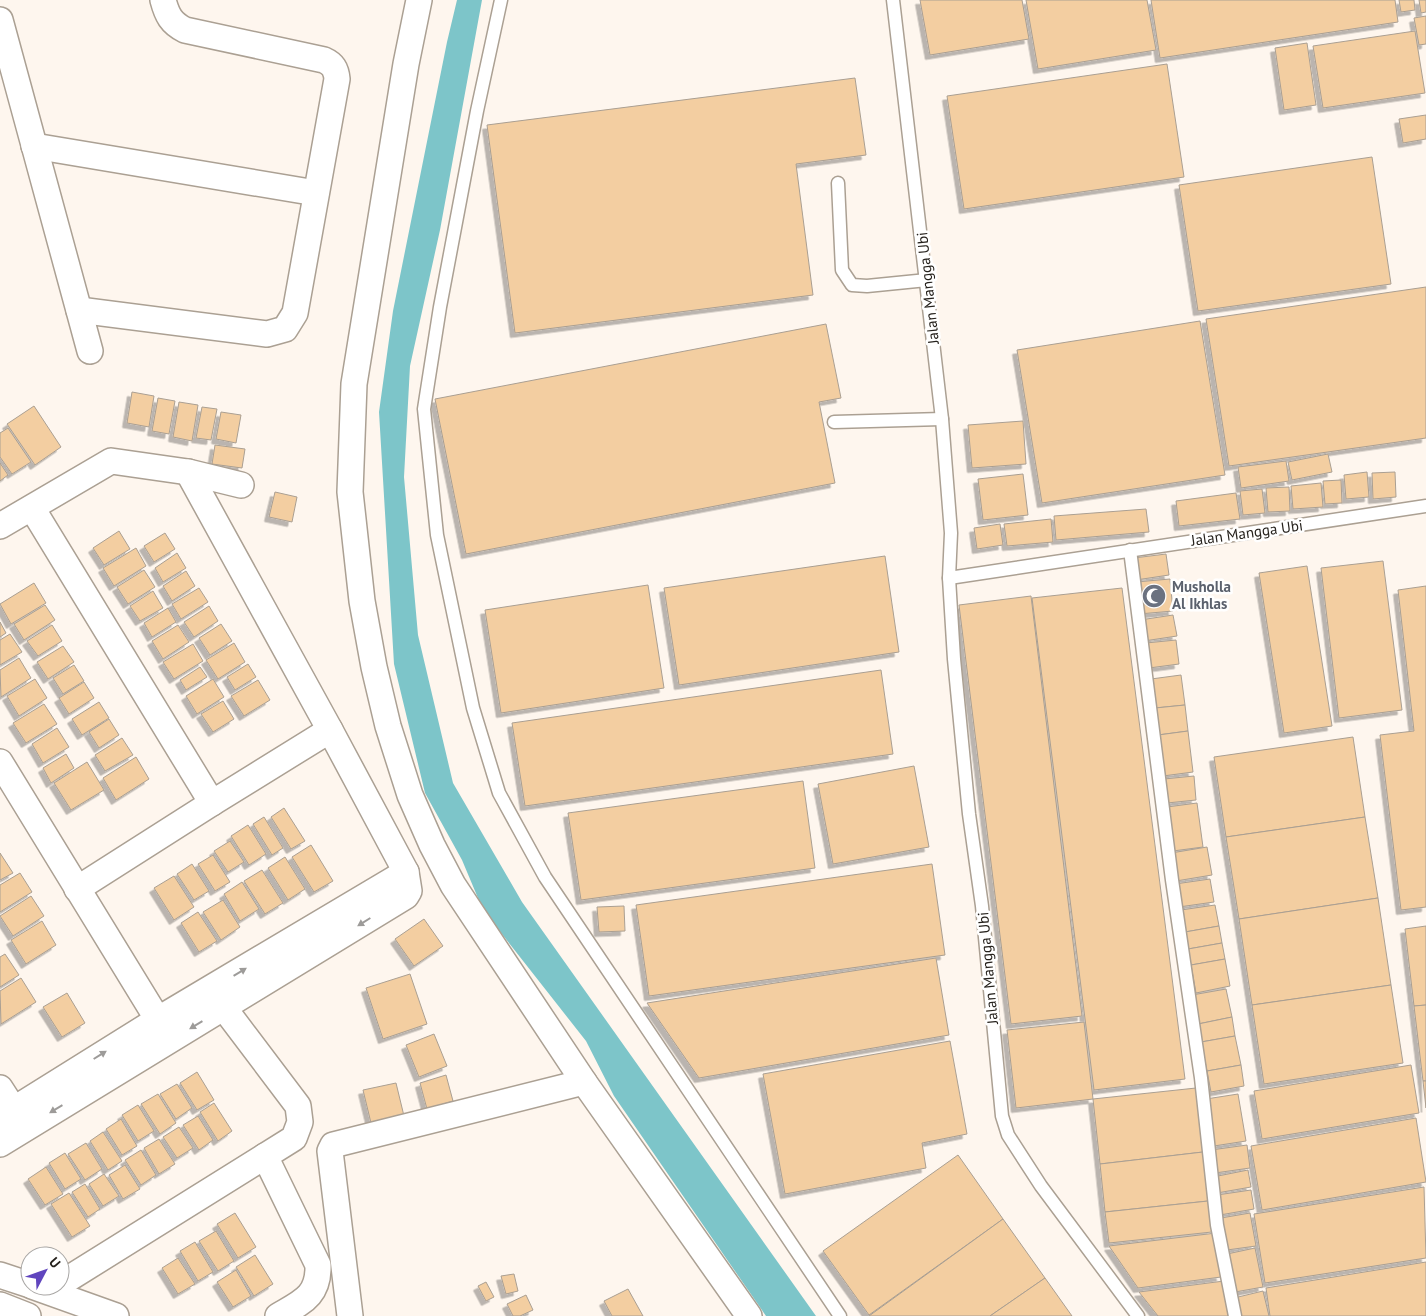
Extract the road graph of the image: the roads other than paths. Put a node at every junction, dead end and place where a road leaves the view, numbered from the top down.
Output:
1 (163, 0) edge
2 (419, 0) edge
3 (501, 0) edge
4 (893, 0) edge
5 (0, 20) edge
6 (34, 146) junction
7 (838, 183) dead end
8 (316, 192) junction
9 (928, 280) junction
10 (79, 310) junction
11 (90, 351) dead end
12 (942, 419) junction
13 (834, 422) dead end
14 (188, 472) junction
15 (241, 485) dead end
16 (1426, 506) edge
17 (32, 508) junction
18 (0, 526) edge
19 (1130, 550) junction
20 (949, 578) junction
21 (330, 730) junction
22 (0, 762) edge
23 (212, 802) junction
24 (406, 872) junction
25 (77, 889) junction
26 (206, 992) junction
27 (224, 1008) junction
28 (164, 1030) junction
29 (584, 1082) junction
30 (0, 1088) edge
31 (13, 1118) edge
32 (0, 1144) edge
33 (265, 1156) junction
34 (70, 1273) edge
35 (0, 1275) edge
36 (20, 1280) edge
37 (68, 1296) edge
38 (0, 1305) edge
39 (28, 1316) edge
40 (116, 1316) edge
41 (278, 1316) edge
42 (350, 1316) edge
43 (749, 1316) edge
44 (840, 1316) edge
45 (1138, 1316) edge
46 (1235, 1316) edge

1 - 8 street
2 - 29 street
3 - 44 lane
4 - 9 lane, Jalan Mangga Ubi
5 - 6 street
6 - 8 street
6 - 10 street
7 - 9 lane
8 - 10 street
9 - 12 lane, Jalan Mangga Ubi
10 - 11 street
12 - 13 lane
12 - 20 lane, Jalan Mangga Ubi
14 - 15 street
14 - 17 street
14 - 21 street
16 - 19 lane, Jalan Mangga Ubi
17 - 18 street
17 - 23 street
19 - 20 lane, Jalan Mangga Ubi
19 - 46 lane
20 - 45 lane, Jalan Mangga Ubi
21 - 23 street
21 - 24 street
22 - 25 street
23 - 25 street
26 -> 24 street
24 -> 27 street
25 - 28 street
26 - 27 street
26 - 28 street
27 -> 28 street
27 - 33 street
28 - 31 street
29 - 42 street
29 - 43 street
30 - 31 street
31 - 32 street
33 - 34 street
33 - 41 street
35 - 36 street
37 - 40 street
38 - 39 street

